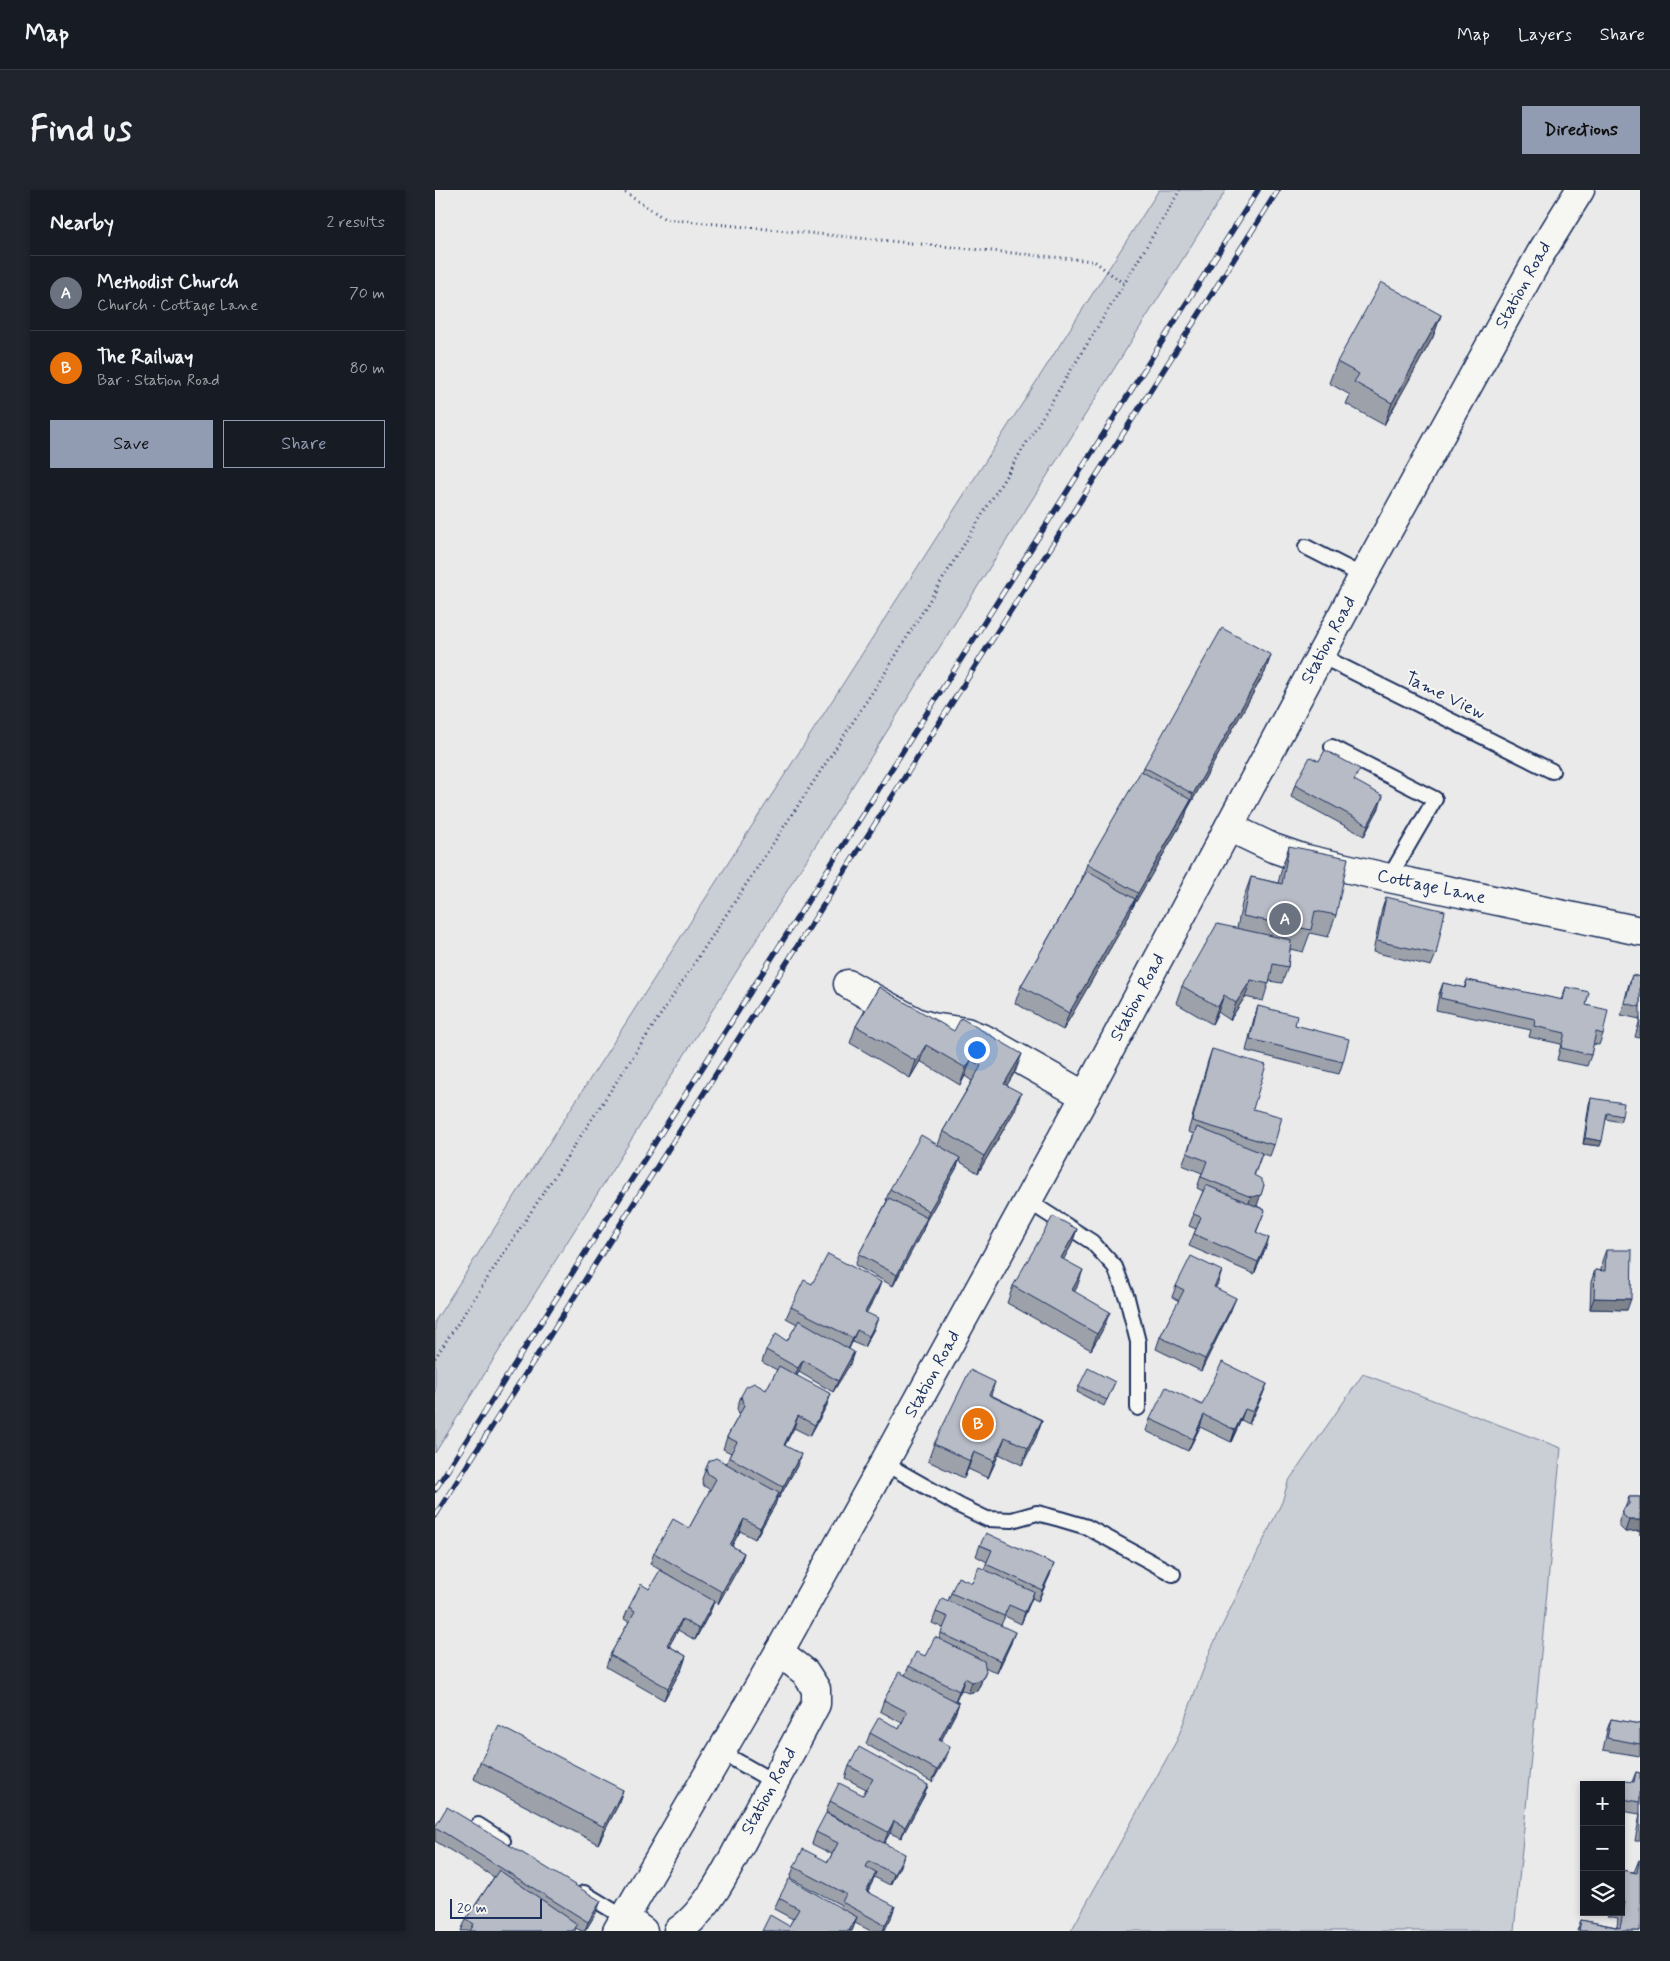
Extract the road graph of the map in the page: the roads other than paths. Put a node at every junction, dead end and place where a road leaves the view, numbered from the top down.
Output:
1 (1580, 190) edge
2 (1307, 547) dead end
3 (1363, 576) junction
4 (1321, 656) junction
5 (1332, 747) dead end
6 (1552, 771) dead end
7 (1229, 827) junction
8 (1389, 878) junction
9 (1640, 931) edge
10 (848, 984) dead end
11 (1085, 1096) junction
12 (1027, 1201) junction
13 (1138, 1408) dead end
14 (884, 1463) junction
15 (1173, 1574) dead end
16 (779, 1652) junction
17 (721, 1752) junction
18 (774, 1782) junction
19 (478, 1825) edge
20 (511, 1846) edge
21 (576, 1887) edge
22 (628, 1927) edge
23 (678, 1931) edge

1 - 3 street, Station Road
2 - 3 lane
3 - 4 street, Station Road
4 - 6 lane, Tame View
4 - 7 street, Station Road
5 - 8 lane
7 - 8 street, Cottage Lane
7 - 11 street, Station Road
8 - 9 street, Cottage Lane
10 - 11 street
11 - 12 street, Station Road
12 - 13 lane
12 - 14 street, Station Road
14 - 15 lane
14 - 16 street, Station Road
16 - 17 street, Station Road
16 - 18 street, Station Road
17 - 18 lane
17 - 22 street, Station Road
18 - 23 street, Station Road
19 - 20 lane
21 - 22 lane

